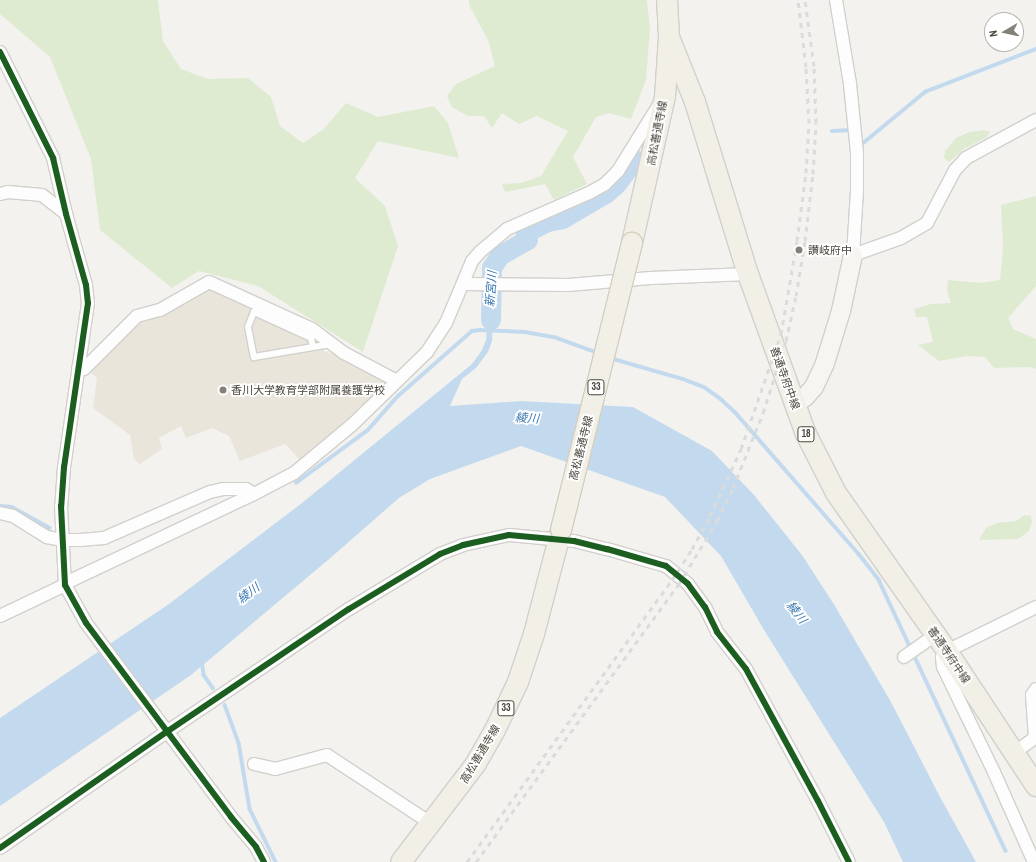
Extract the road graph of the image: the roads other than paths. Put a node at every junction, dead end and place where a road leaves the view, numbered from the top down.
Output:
1 (667, 0) edge
2 (836, 0) edge
3 (669, 37) junction
4 (0, 52) edge
5 (3, 64) edge
6 (692, 94) junction
7 (665, 98) junction
8 (1036, 120) edge
9 (0, 194) edge
10 (66, 214) junction
11 (853, 255) junction
12 (748, 274) junction
13 (462, 284) junction
14 (332, 344) junction
15 (313, 347) junction
16 (78, 368) junction
17 (397, 380) junction
18 (794, 404) junction
19 (254, 494) junction
20 (0, 513) edge
21 (560, 535) junction
22 (63, 540) junction
23 (65, 585) junction
24 (1036, 607) edge
25 (0, 616) edge
26 (936, 635) junction
27 (947, 651) junction
28 (911, 652) dead end
29 (1036, 689) edge
30 (168, 731) junction
31 (1014, 753) junction
32 (254, 764) dead end
33 (1036, 786) edge
34 (432, 824) junction
35 (0, 848) edge
36 (264, 862) edge
37 (401, 862) edge
38 (849, 862) edge
39 (1034, 862) edge

1 - 3 main road, 高松善通寺線 / 33
2 - 11 street
3 - 6 main road, 善通寺府中線 / 18
3 - 7 main road, 高松善通寺線 / 33
4 - 5 street
5 - 10 street
6 - 7 main road
6 - 12 main road, 善通寺府中線 / 18
7 - 13 street
7 - 21 main road, 高松善通寺線 / 33, bridge
8 - 11 street
9 - 10 street
10 - 16 street
11 - 18 street
12 - 13 street
12 - 18 main road, 善通寺府中線 / 18
13 - 17 street
14 - 15 lane
14 - 16 street
14 - 17 street
15 - 15 lane
16 - 22 street
17 - 19 street
18 - 26 main road, 善通寺府中線 / 18
19 - 22 street
19 - 23 street
20 - 22 street
21 - 30 street
21 - 34 main road, 高松善通寺線 / 33
21 - 38 street
22 - 23 street
23 - 25 street
23 - 30 street
24 - 27 street
26 - 27 main road, 善通寺府中線 / 18
26 - 28 street
27 - 31 main road, 善通寺府中線 / 18
27 - 39 street
29 - 31 street
30 - 35 street
30 - 36 street
31 - 33 main road, 善通寺府中線 / 18
32 - 34 street
34 - 37 main road, 高松善通寺線 / 33

